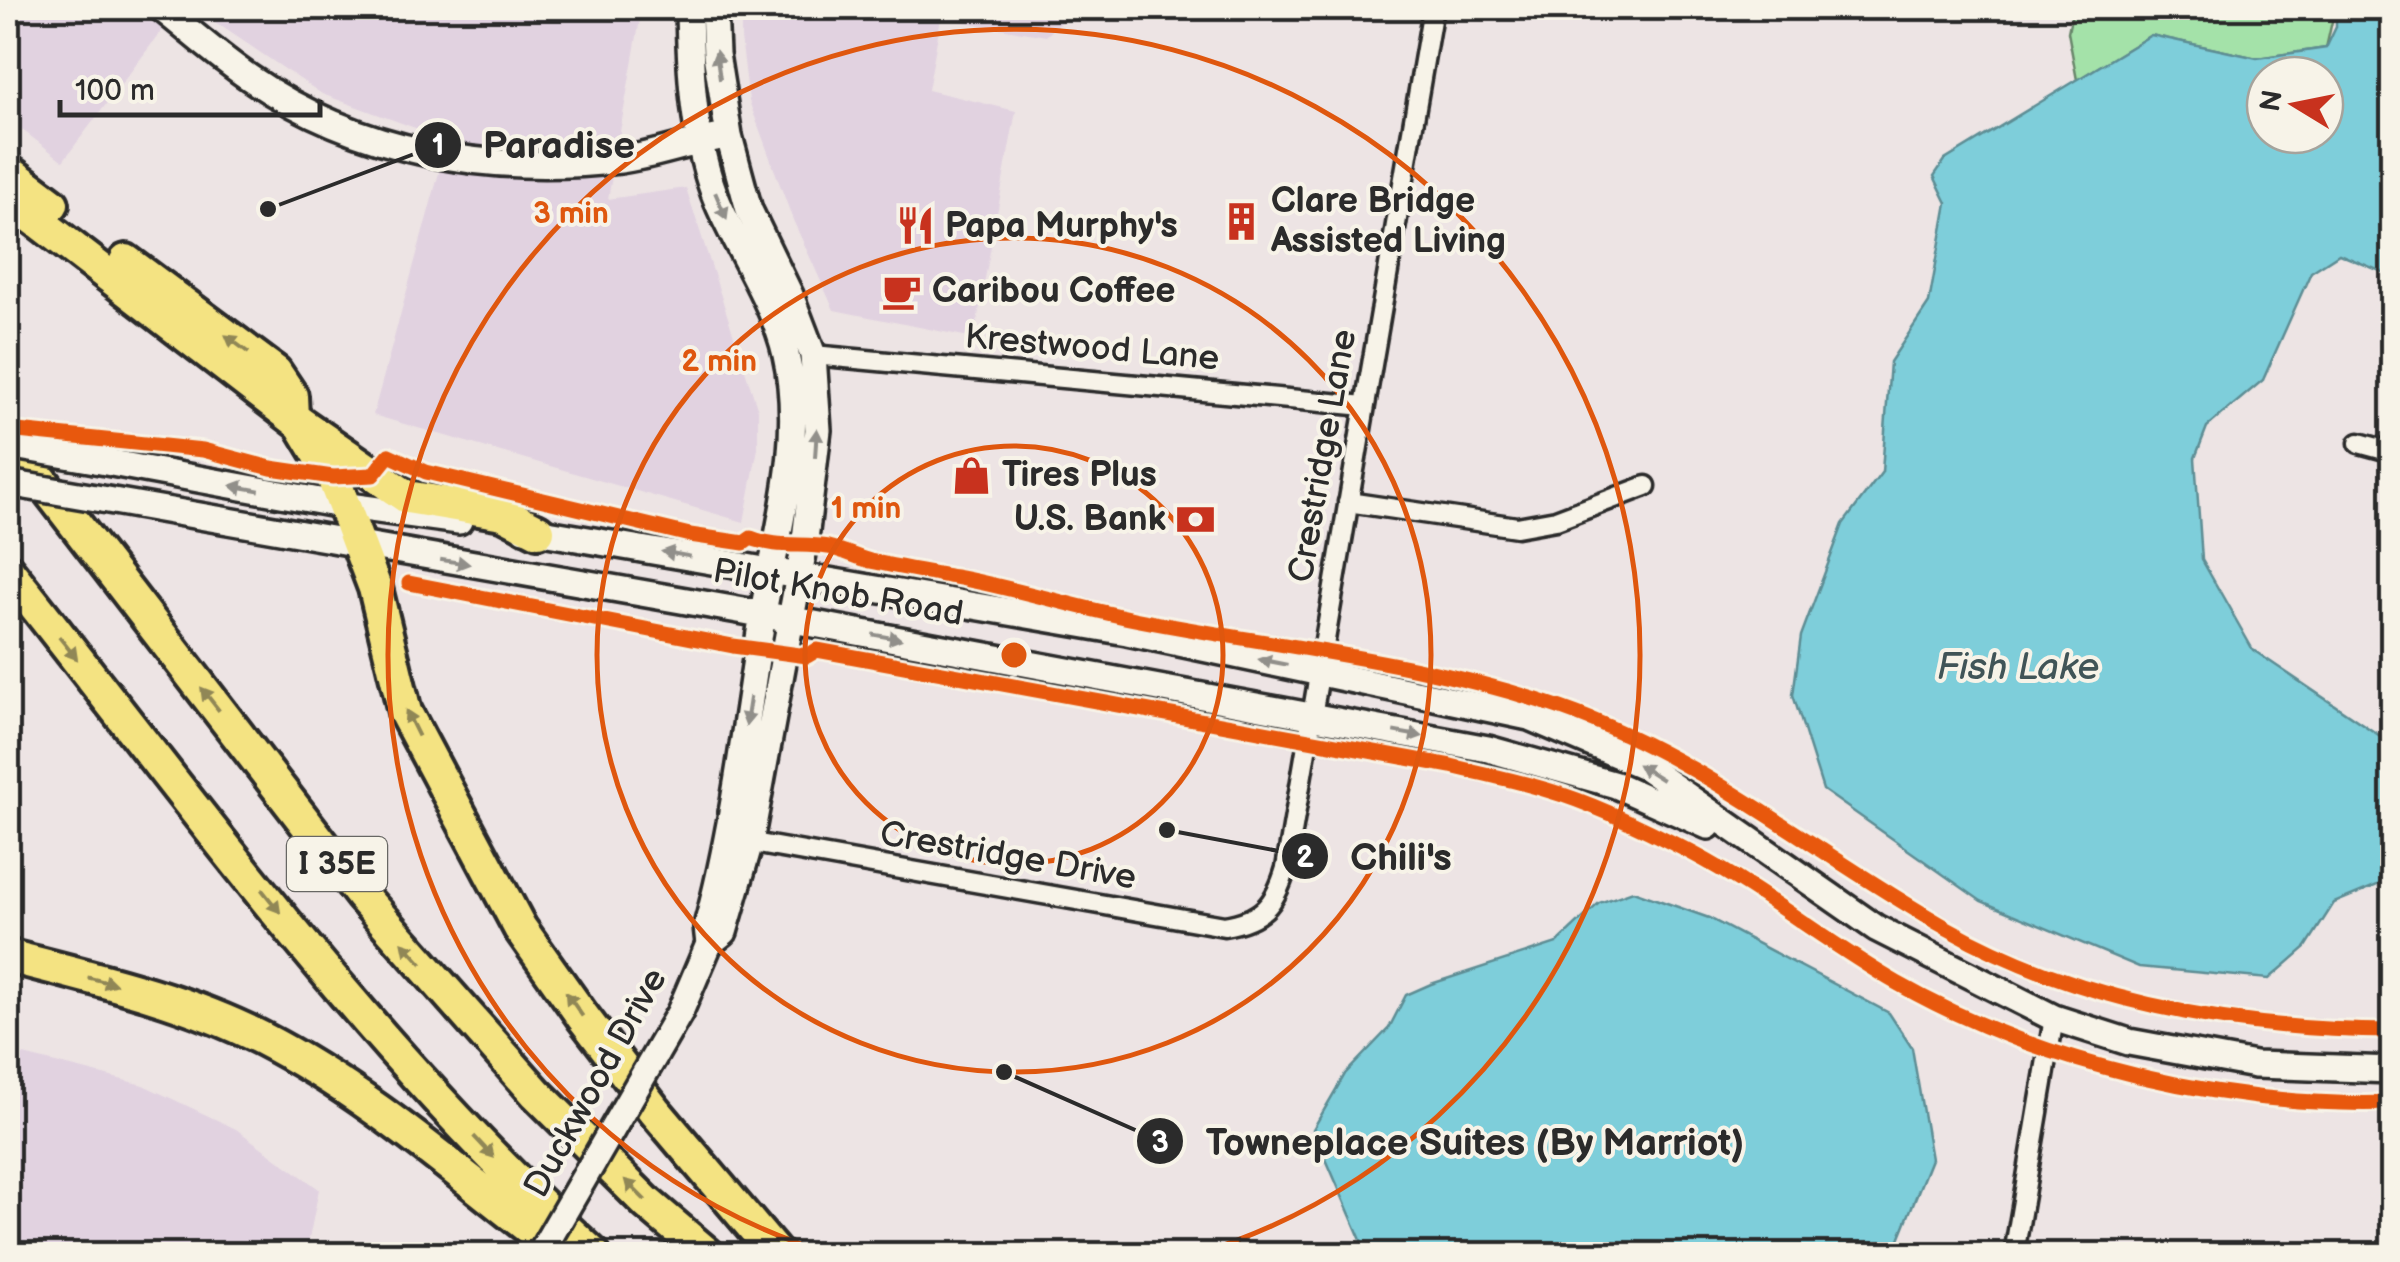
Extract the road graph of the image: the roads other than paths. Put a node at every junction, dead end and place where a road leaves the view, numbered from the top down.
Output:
1 (161, 8) edge
2 (689, 8) edge
3 (714, 8) edge
4 (1433, 8) edge
5 (729, 136) junction
6 (702, 141) junction
7 (8, 171) edge
8 (8, 198) edge
9 (814, 355) junction
10 (1365, 406) junction
11 (296, 421) junction
12 (8, 437) edge
13 (2360, 442) dead end
14 (8, 445) edge
15 (2392, 452) edge
16 (8, 482) edge
17 (1646, 486) dead end
18 (1348, 502) junction
19 (341, 505) junction
20 (538, 531) junction
21 (358, 546) junction
22 (772, 570) junction
23 (8, 571) edge
24 (799, 574) junction
25 (763, 614) junction
26 (791, 620) junction
27 (1320, 671) junction
28 (1312, 718) junction
29 (743, 841) junction
30 (1759, 848) junction
31 (1265, 910) joint
32 (709, 944) junction
33 (8, 956) edge
34 (2054, 1018) junction
35 (2392, 1070) edge
36 (540, 1254) edge
37 (564, 1254) edge
38 (592, 1254) edge
39 (708, 1254) edge
40 (776, 1254) edge
41 (2014, 1254) edge

1 - 6 main road
2 - 6 main road, Duckwood Drive
5 -> 3 main road, Duckwood Drive
4 - 10 street, Crestridge Lane
5 - 6 main road
5 - 9 main road, Duckwood Drive
6 -> 22 main road, Duckwood Drive
11 -> 7 highway
8 - 11 highway
9 - 10 street, Krestwood Lane
24 -> 9 main road, Duckwood Drive
10 - 18 street, Crestridge Lane
11 - 19 highway
11 - 20 highway
39 -> 12 highway, I 35E
13 - 15 street
19 -> 14 main road, Pilot Knob Road, bridge
16 - 21 main road, Pilot Knob Road, bridge
17 - 18 street
18 - 27 street, Crestridge Lane
19 - 20 main road, Pilot Knob Road
19 - 21 highway
22 -> 20 main road, Pilot Knob Road
21 -> 25 main road, Pilot Knob Road
40 -> 21 highway
22 - 24 main road, Pilot Knob Road
22 - 25 main road, Duckwood Drive
23 -> 38 highway, I 35E
24 - 26 main road, Duckwood Drive
27 -> 24 main road, Pilot Knob Road
25 - 26 main road, Pilot Knob Road
25 -> 32 main road, Duckwood Drive
26 -> 28 main road, Pilot Knob Road
26 - 29 main road, Duckwood Drive
27 - 28 street, Crestridge Lane
30 -> 27 main road, Pilot Knob Road
28 -> 30 main road, Pilot Knob Road
28 - 31 street, Crestridge Lane
29 - 31 street, Crestridge Drive
29 - 32 main road, Duckwood Drive
30 - 34 main road, Pilot Knob Road
32 - 36 main road, Duckwood Drive, bridge
33 -> 37 highway
34 - 35 main road, Pilot Knob Road
34 - 41 street

